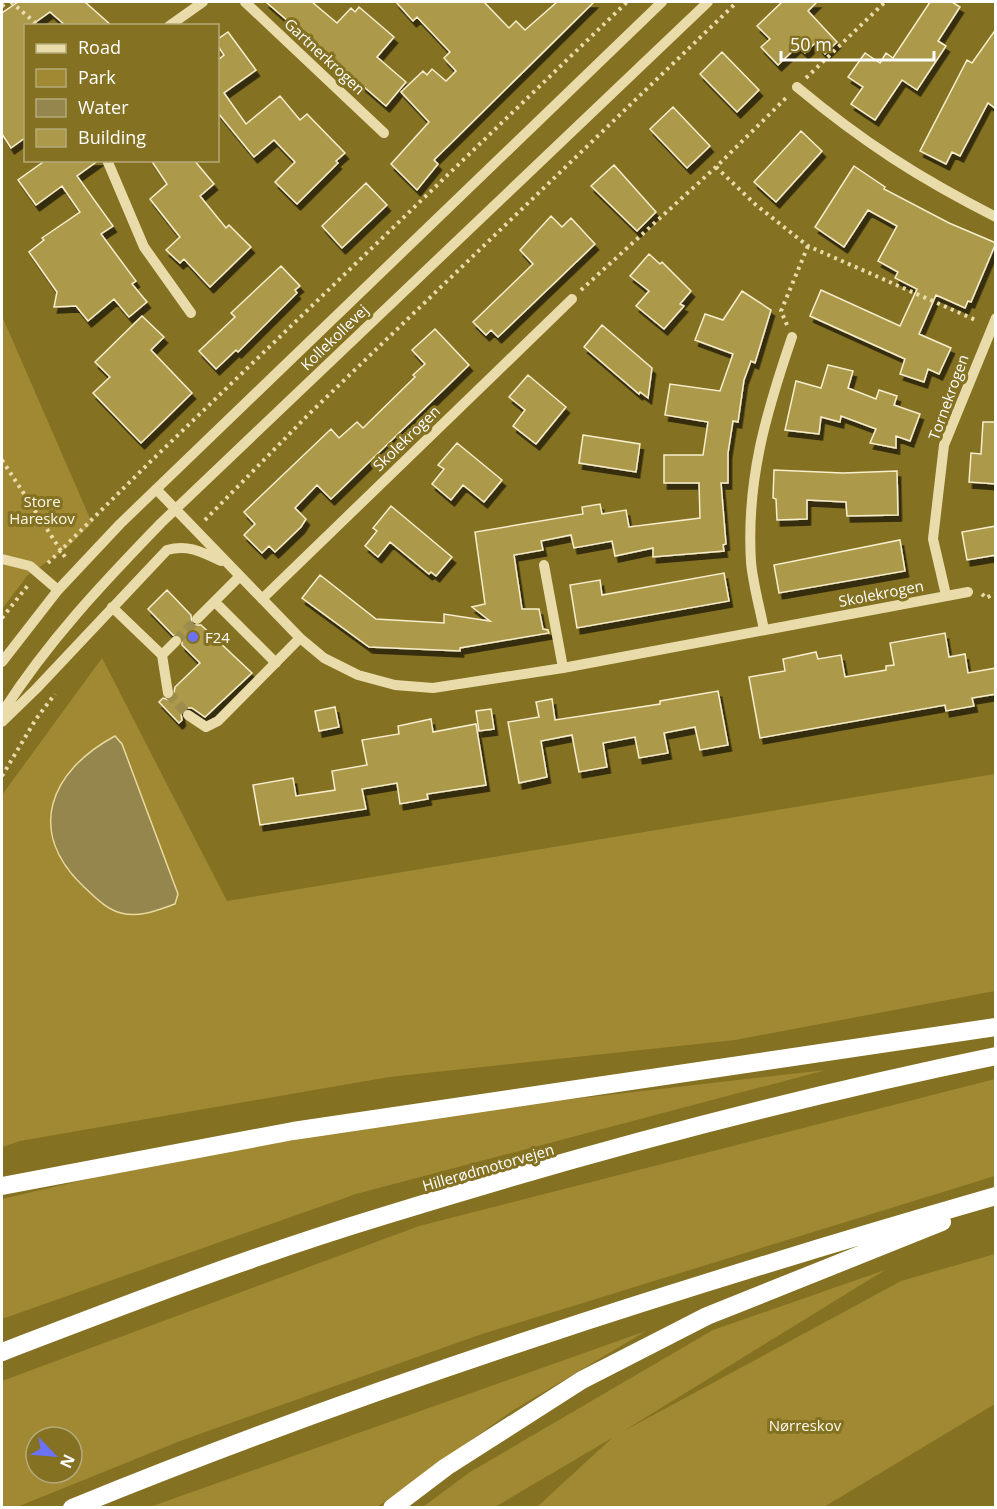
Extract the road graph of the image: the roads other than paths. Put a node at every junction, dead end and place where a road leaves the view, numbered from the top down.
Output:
1 (203, 2) edge
2 (245, 2) edge
3 (662, 2) edge
4 (708, 2) edge
5 (172, 24) edge
6 (797, 87) road end
7 (384, 133) dead end
8 (107, 162) edge
9 (996, 217) edge
10 (572, 299) road end
11 (191, 313) dead end
12 (993, 322) edge
13 (792, 337) road end
14 (156, 489) junction
15 (175, 509) junction
16 (2, 559) edge
17 (229, 565) junction
18 (544, 565) dead end
19 (240, 576) junction
20 (58, 590) junction
21 (968, 592) dead end
22 (946, 595) junction
23 (262, 599) junction
24 (215, 602) junction
25 (112, 607) junction
26 (197, 619) tunnel mouth
27 (764, 630) junction
28 (300, 638) junction
29 (176, 641) tunnel mouth
30 (162, 655) junction
31 (2, 662) edge
32 (276, 663) junction
33 (563, 668) junction
34 (168, 693) tunnel mouth
35 (2, 713) edge
36 (188, 715) tunnel mouth
37 (2, 722) edge
38 (996, 1028) edge
39 (996, 1056) edge
40 (2, 1186) edge
41 (996, 1198) edge
42 (2, 1352) edge
43 (72, 1508) edge
44 (392, 1508) edge

1 - 5 street
2 - 7 street, Gartnerkrogen
3 - 14 street, Kollekollevej
4 - 15 street, Kollekollevej
6 - 9 street
8 - 11 street
10 - 23 street, Skolekrogen
12 - 22 street, Tornekrogen
13 - 27 street
14 - 15 street, Skolekrogen
14 - 20 street, Kollekollevej
15 - 17 street, Skolekrogen
15 - 35 street, Kollekollevej
16 - 20 street
17 - 19 street, Skolekrogen
17 - 25 street
18 - 33 street
19 - 23 street, Skolekrogen
19 - 24 street
20 - 31 street, Kollekollevej
21 - 22 street, Skolekrogen
22 - 27 street, Skolekrogen
23 - 28 street, Skolekrogen
24 - 26 street
24 - 32 street
25 - 30 street
25 - 37 street
27 - 33 street, Skolekrogen
28 - 32 street
28 - 33 street, Skolekrogen
29 - 30 street
30 - 34 street
32 - 36 street
38 - 40 highway
39 - 42 highway, Hillerødmotorvejen
41 - 43 highway
41 - 44 highway

